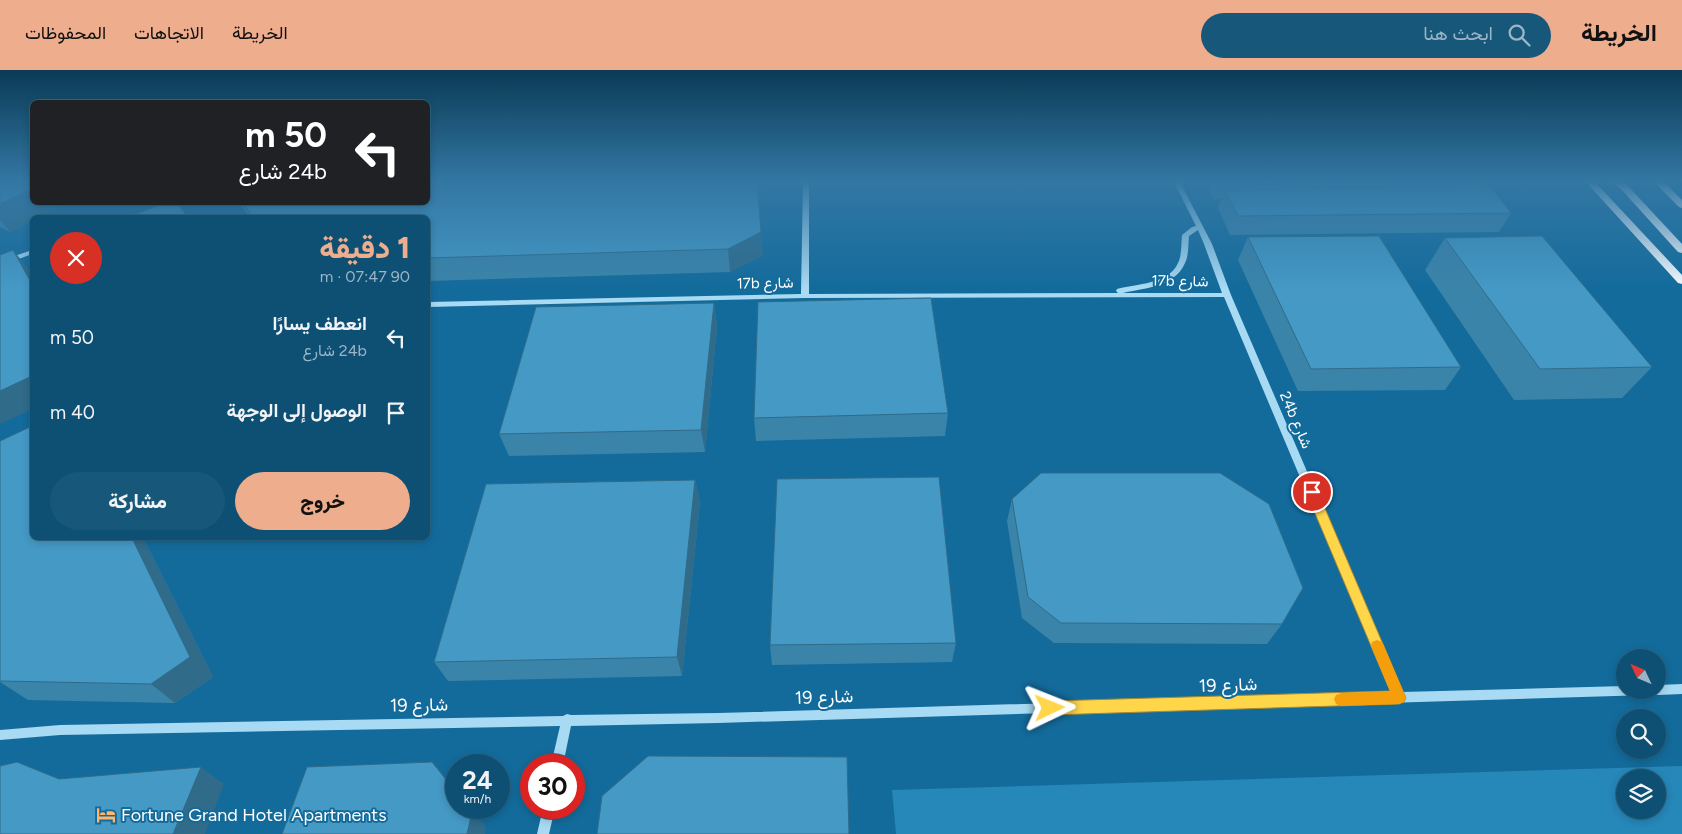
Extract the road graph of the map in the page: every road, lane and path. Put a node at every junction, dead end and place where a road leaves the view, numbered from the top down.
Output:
1 (805, 218) edge
2 (1195, 218) edge
3 (1623, 218) edge
4 (1652, 218) edge
5 (1200, 228) junction
6 (1682, 250) edge
7 (30, 253) edge
8 (0, 264) edge
9 (1682, 281) edge
10 (1102, 294) junction
11 (804, 296) junction
12 (1227, 296) junction
13 (430, 305) edge
14 (1682, 689) edge
15 (1666, 690) edge
16 (1616, 691) edge
17 (1399, 698) junction
18 (567, 719) junction
19 (0, 735) edge
20 (559, 754) edge
21 (546, 819) edge
22 (543, 834) edge

1 - 11 street
2 - 5 street, 24b شارع
3 - 9 main road
4 - 6 main road
5 - 10 street, 17b شارع
5 - 12 street, 24b شارع
7 - 8 street
10 - 11 street, 17b شارع
10 - 12 street, 17b شارع
11 - 13 street, 17b شارع
12 - 17 street, 24b شارع
14 - 15 street
16 - 17 street, شارع 19
17 - 18 street, شارع 19
18 - 19 street, شارع 19
18 - 20 street
21 - 22 street

